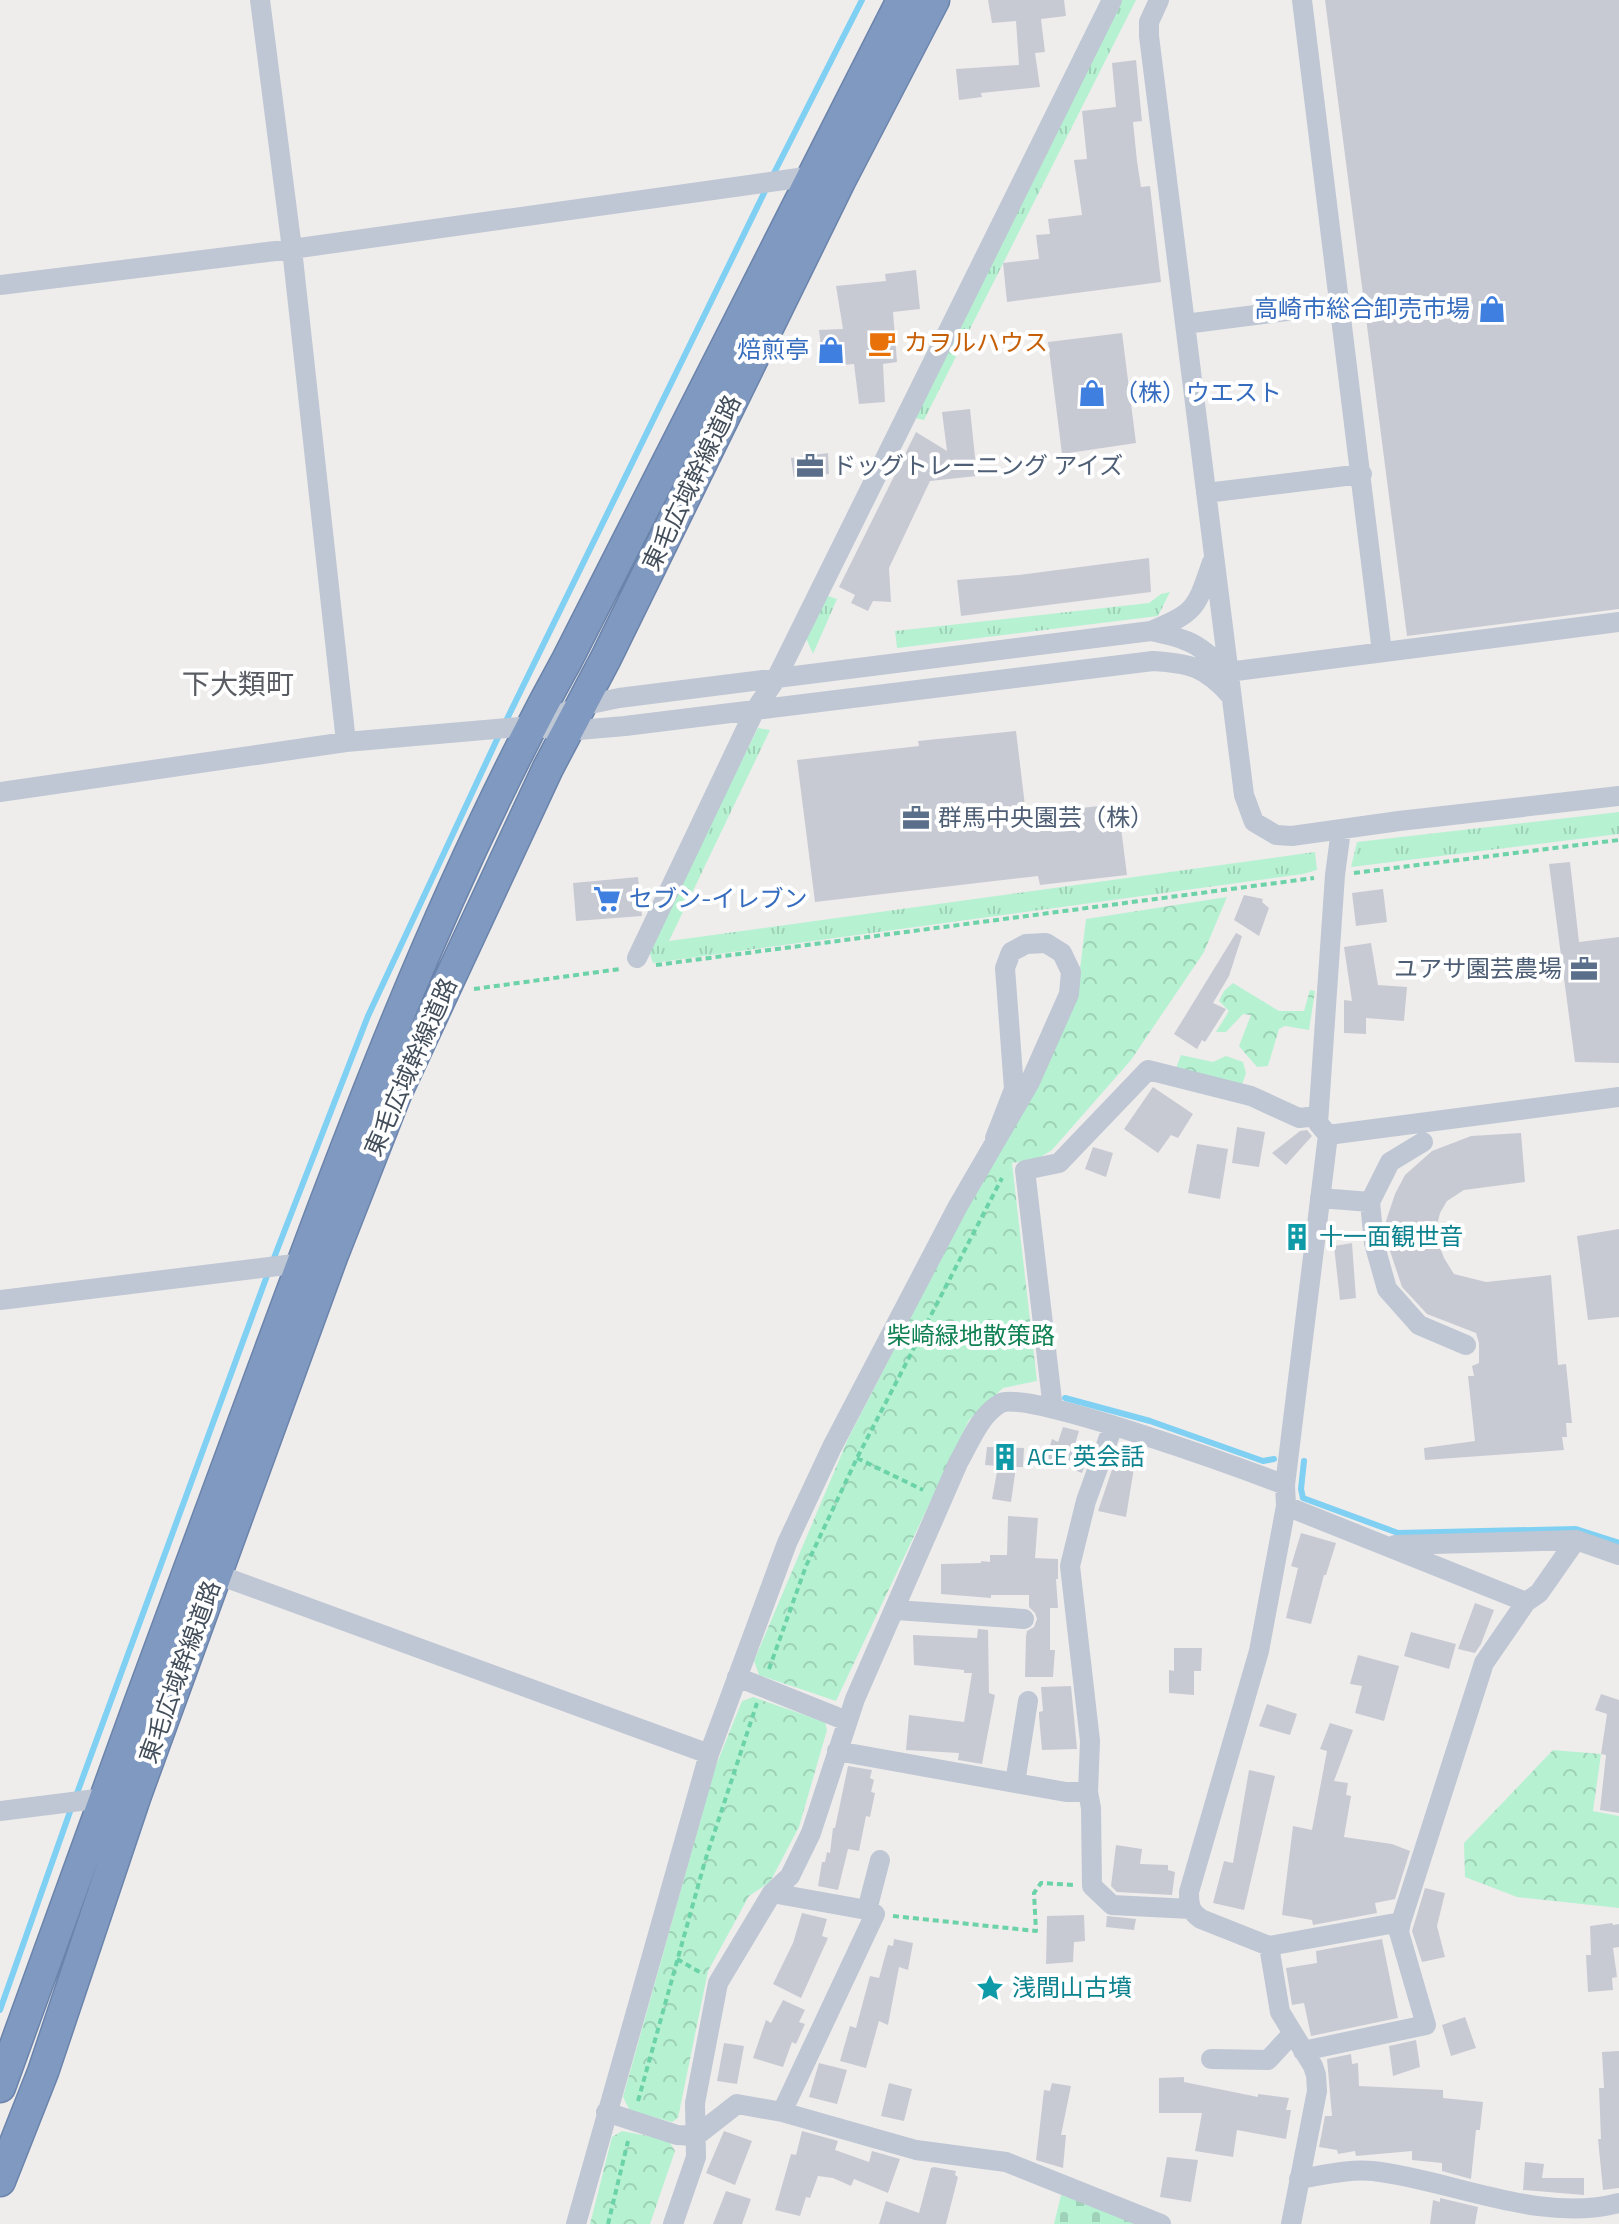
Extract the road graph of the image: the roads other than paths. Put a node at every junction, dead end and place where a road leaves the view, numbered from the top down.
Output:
1 (260, 0) edge
2 (902, 0) edge
3 (934, 0) edge
4 (1112, 0) edge
5 (1159, 0) edge
6 (1302, 0) edge
7 (813, 176) junction
8 (292, 249) junction
9 (0, 285) edge
10 (1341, 304) junction
11 (1185, 324) junction
12 (1362, 474) junction
13 (1206, 493) junction
14 (1214, 558) junction
15 (1220, 608) junction
16 (1619, 622) edge
17 (1151, 631) junction
18 (1188, 641) junction
19 (1382, 652) junction
20 (1153, 661) junction
21 (1228, 672) junction
22 (776, 679) junction
23 (1231, 696) junction
24 (755, 710) junction
25 (574, 718) junction
26 (531, 726) junction
27 (346, 742) junction
28 (0, 792) edge
29 (1619, 796) edge
30 (1341, 830) junction
31 (639, 964) road end
32 (1619, 1097) edge
33 (1318, 1116) junction
34 (1328, 1135) junction
35 (995, 1138) junction
36 (1423, 1142) dead end
37 (1320, 1198) junction
38 (1370, 1202) junction
39 (302, 1263) junction
40 (0, 1300) edge
41 (1466, 1345) dead end
42 (1053, 1409) junction
43 (1113, 1426) junction
44 (1285, 1485) junction
45 (1286, 1506) junction
46 (1576, 1540) junction
47 (1387, 1546) junction
48 (1619, 1555) edge
49 (216, 1574) junction
50 (1526, 1602) junction
51 (896, 1610) junction
52 (1024, 1619) dead end
53 (737, 1677) junction
54 (1028, 1701) dead end
55 (847, 1721) junction
56 (837, 1751) junction
57 (709, 1754) junction
58 (1015, 1783) junction
59 (1088, 1792) junction
60 (104, 1798) junction
61 (0, 1811) edge
62 (880, 1860) dead end
63 (772, 1893) junction
64 (1191, 1909) junction
65 (875, 1914) road end
66 (1401, 1922) junction
67 (1269, 1946) junction
68 (1298, 2042) junction
69 (1211, 2059) dead end
70 (0, 2087) edge
71 (606, 2112) junction
72 (782, 2112) junction
73 (696, 2136) junction
74 (1299, 2179) junction
75 (0, 2181) edge
76 (1619, 2203) edge
77 (1547, 2219) edge
78 (576, 2224) edge
79 (673, 2224) edge
80 (1161, 2224) edge
81 (1291, 2224) edge

1 - 8 street
2 - 7 highway, 東毛広域幹線道路
3 - 25 highway, 東毛広域幹線道路
4 - 22 street
5 - 11 street
6 - 10 street
7 - 8 street
7 - 26 highway, 東毛広域幹線道路
8 - 9 street
8 - 27 street
10 - 11 street
10 - 12 street
11 - 13 street
12 - 13 street
12 - 19 street
13 - 14 street
14 - 15 street
14 - 17 street
15 - 18 street
15 - 21 street
16 - 19 street
17 - 18 street
17 - 22 street
18 - 20 street
18 - 21 street
19 - 21 street
20 - 23 street
20 - 24 street
21 - 23 street
22 - 24 street
22 - 25 street
23 - 30 street
24 - 25 street
24 - 31 street
25 - 26 street
25 - 26 street
25 - 49 highway, 東毛広域幹線道路
26 - 27 street
26 - 39 highway, 東毛広域幹線道路
27 - 28 street
29 - 30 street
30 - 33 street
32 - 34 street
33 - 34 street
33 - 42 street
34 - 37 street
35 - 35 street
35 - 53 street
36 - 38 street
37 - 38 street
37 - 44 street
38 - 41 street
39 - 40 street
39 - 60 highway, 東毛広域幹線道路
42 - 43 street
42 - 51 street
43 - 44 street
43 - 59 street
44 - 45 street
45 - 47 street
45 - 64 street
46 - 47 street
46 - 48 street
46 - 50 street
47 - 50 street
49 - 57 street
49 - 75 highway, 東毛広域幹線道路
50 - 66 street
51 - 52 street
51 - 55 street
53 - 55 street
53 - 57 street
54 - 58 street
55 - 56 street
56 - 58 street
56 - 63 street
57 - 71 street
58 - 59 street
59 - 64 street
60 - 61 street
60 - 70 highway, 東毛広域幹線道路
62 - 63 street
63 - 73 street
64 - 67 street
65 - 72 street
66 - 67 street
66 - 68 street
67 - 68 street
68 - 69 street
68 - 74 street
71 - 73 street
71 - 78 street
72 - 73 street
72 - 80 street
73 - 79 street
74 - 77 street
74 - 81 street
76 - 77 street

